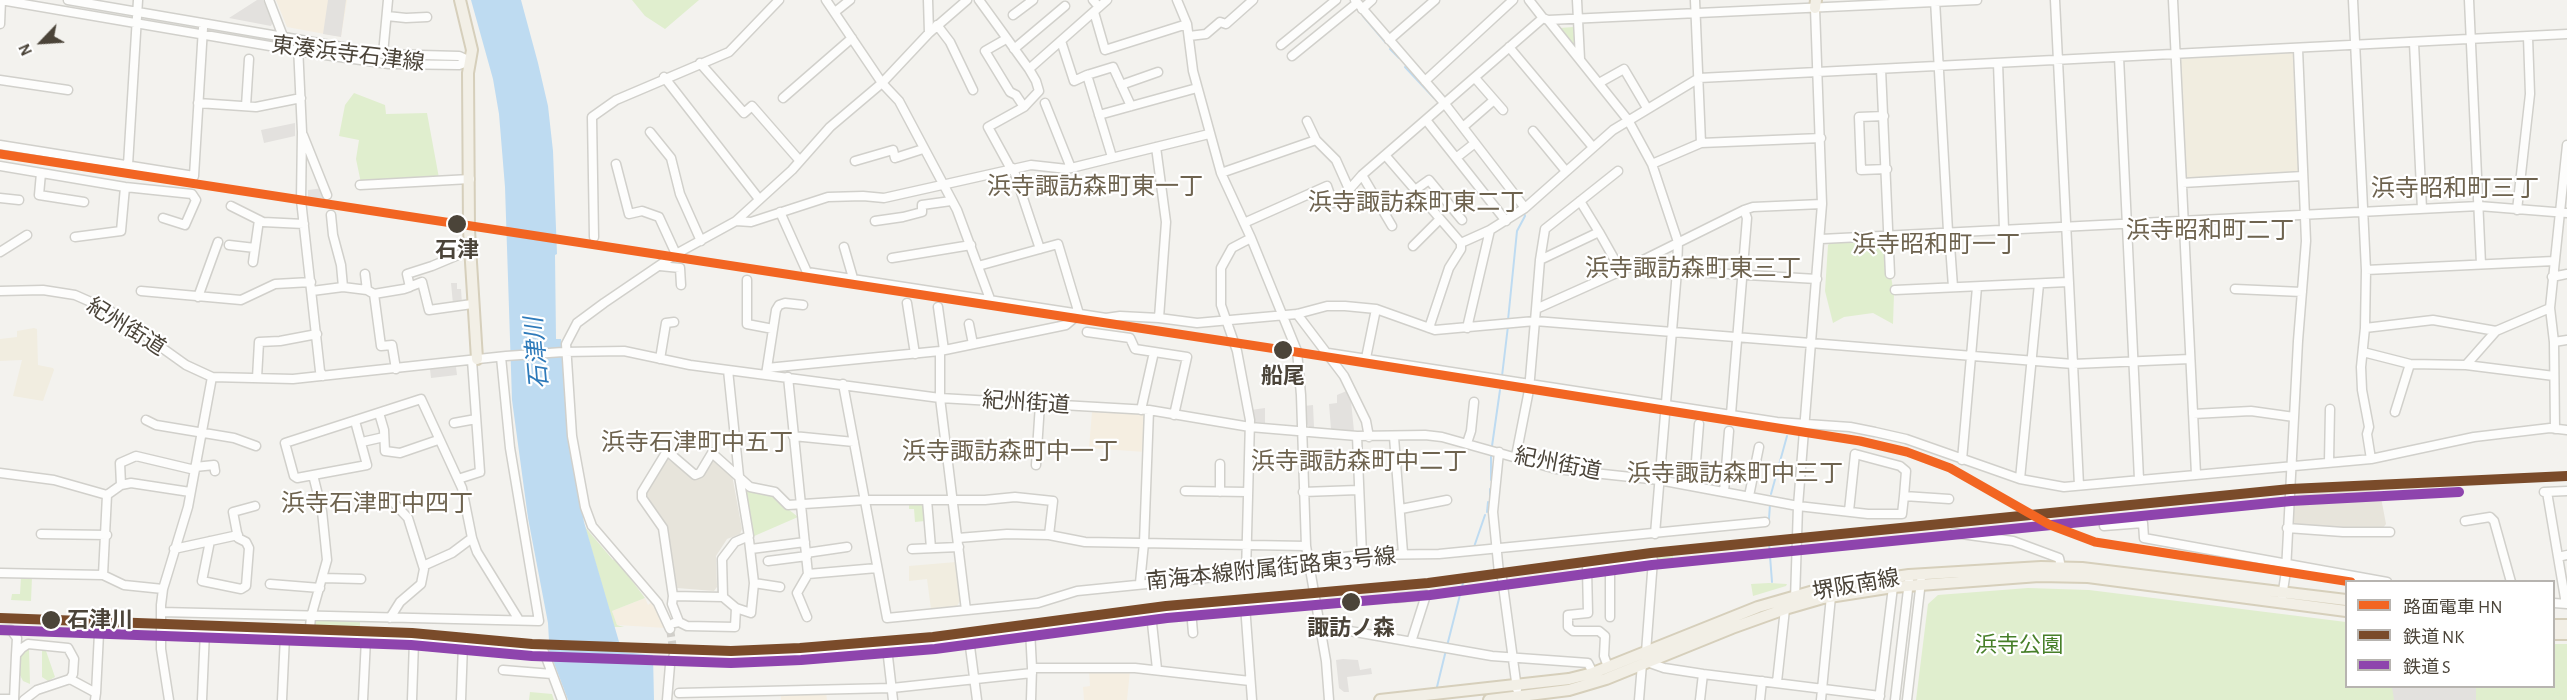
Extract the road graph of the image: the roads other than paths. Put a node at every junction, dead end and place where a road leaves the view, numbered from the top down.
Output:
1 (1, 0) edge
2 (68, 0) edge
3 (138, 0) edge
4 (269, 0) edge
5 (388, 0) edge
6 (460, 0) edge
7 (779, 0) edge
8 (826, 0) edge
9 (850, 0) edge
10 (928, 0) edge
11 (967, 0) edge
12 (979, 0) edge
13 (1033, 0) edge
14 (1107, 0) edge
15 (1177, 0) edge
16 (1253, 0) edge
17 (1336, 0) edge
18 (1372, 0) edge
19 (1435, 0) edge
20 (1514, 0) edge
21 (1529, 0) edge
22 (1577, 0) edge
23 (1695, 0) edge
24 (1977, 0) edge
25 (2055, 0) edge
26 (2172, 0) edge
27 (2353, 0) edge
28 (2469, 0) edge
29 (1935, 1) edge
30 (1815, 3) edge
31 (1358, 4) edge
32 (1065, 6) dead end
33 (1095, 6) edge
34 (835, 12) junction
35 (1696, 13) junction
36 (1013, 15) dead end
37 (387, 16) junction
38 (136, 17) junction
39 (428, 17) dead end
40 (1546, 19) junction
41 (1578, 19) junction
42 (0, 24) edge
43 (204, 24) junction
44 (1187, 24) junction
45 (937, 25) junction
46 (202, 33) junction
47 (929, 33) junction
48 (2567, 34) edge
49 (1188, 36) junction
50 (283, 37) junction
51 (2528, 37) junction
52 (852, 38) junction
53 (298, 39) junction
54 (1006, 39) junction
55 (1389, 40) junction
56 (2471, 40) junction
57 (1061, 41) junction
58 (2414, 43) junction
59 (1281, 45) dead end
60 (2353, 46) junction
61 (1509, 47) junction
62 (288, 48) junction
63 (1014, 49) junction
64 (2298, 49) junction
65 (298, 51) junction
66 (383, 54) junction
67 (2176, 55) junction
68 (1293, 56) dead end
69 (2119, 57) junction
70 (249, 60) dead end
71 (1580, 60) junction
72 (2058, 60) junction
73 (470, 61) junction
74 (700, 63) junction
75 (1998, 63) junction
76 (1938, 66) junction
77 (1029, 69) junction
78 (1881, 69) junction
79 (1158, 72) dead end
80 (1817, 72) junction
81 (1088, 75) junction
82 (664, 77) junction
83 (1475, 78) junction
84 (1699, 78) junction
85 (0, 80) edge
86 (1425, 81) junction
87 (882, 83) junction
88 (1599, 83) junction
89 (1121, 85) junction
90 (1197, 88) junction
91 (68, 90) dead end
92 (973, 90) dead end
93 (301, 98) junction
94 (783, 98) dead end
95 (1494, 100) junction
96 (198, 103) junction
97 (1045, 103) dead end
98 (246, 106) junction
99 (1131, 106) junction
100 (1442, 106) junction
101 (1024, 107) junction
102 (1647, 108) junction
103 (1503, 110) dead end
104 (1099, 115) junction
105 (1884, 116) junction
106 (1426, 120) junction
107 (1628, 120) junction
108 (1307, 121) dead end
109 (1463, 127) junction
110 (1533, 131) dead end
111 (302, 132) junction
112 (650, 132) dead end
113 (1209, 134) junction
114 (1821, 138) junction
115 (1316, 140) junction
116 (1701, 143) junction
117 (0, 145) edge
118 (1473, 145) junction
119 (1592, 146) junction
120 (2567, 146) edge
121 (1156, 147) junction
122 (923, 148) junction
123 (1384, 155) junction
124 (1112, 158) junction
125 (1456, 158) junction
126 (800, 160) junction
127 (855, 161) dead end
128 (616, 164) dead end
129 (1652, 164) junction
130 (128, 165) junction
131 (0, 166) edge
132 (1012, 168) junction
133 (1071, 168) junction
134 (1887, 169) junction
135 (1565, 170) junction
136 (1618, 171) dead end
137 (41, 173) junction
138 (1221, 173) junction
139 (1362, 175) junction
140 (2303, 176) junction
141 (470, 179) junction
142 (2182, 183) junction
143 (360, 185) dead end
144 (942, 186) junction
145 (125, 187) junction
146 (1349, 189) junction
147 (1416, 190) junction
148 (327, 195) dead end
149 (0, 198) edge
150 (759, 199) junction
151 (19, 200) dead end
152 (951, 201) junction
153 (1580, 201) junction
154 (84, 202) dead end
155 (1822, 204) junction
156 (231, 206) dead end
157 (2479, 206) junction
158 (2422, 209) junction
159 (1523, 210) junction
160 (1744, 210) junction
161 (2517, 210) junction
162 (780, 212) junction
163 (2362, 212) junction
164 (2563, 213) edge
165 (331, 215) dead end
166 (2305, 215) junction
167 (163, 218) dead end
168 (1440, 219) junction
169 (259, 220) junction
170 (875, 220) dead end
171 (1462, 220) dead end
172 (736, 221) junction
173 (1506, 221) junction
174 (2183, 221) junction
175 (1244, 223) junction
176 (304, 224) junction
177 (2125, 224) junction
178 (1392, 226) dead end
179 (2066, 226) junction
180 (2004, 229) junction
181 (1490, 230) junction
182 (1948, 231) junction
183 (1599, 232) junction
184 (27, 234) dead end
185 (1888, 234) junction
186 (75, 237) dead end
187 (594, 237) dead end
188 (1251, 238) junction
189 (1821, 239) junction
190 (701, 241) junction
191 (218, 242) dead end
192 (1678, 242) junction
193 (1461, 243) junction
194 (229, 244) dead end
195 (971, 245) junction
196 (1413, 246) dead end
197 (255, 248) junction
198 (844, 248) dead end
199 (1040, 249) junction
200 (470, 250) junction
201 (0, 252) edge
202 (676, 254) junction
203 (892, 258) dead end
204 (1540, 260) junction
205 (2553, 261) junction
206 (252, 262) dead end
207 (2481, 264) junction
208 (659, 266) junction
209 (978, 266) junction
210 (2366, 270) junction
211 (1621, 271) junction
212 (1677, 271) junction
213 (365, 274) dead end
214 (1743, 274) junction
215 (1890, 274) dead end
216 (2567, 274) edge
217 (2552, 277) junction
218 (853, 278) junction
219 (1817, 279) junction
220 (747, 280) dead end
221 (2068, 282) junction
222 (2039, 284) junction
223 (681, 285) dead end
224 (1977, 286) junction
225 (311, 287) junction
226 (342, 287) junction
227 (409, 287) junction
228 (1953, 288) junction
229 (2235, 289) dead end
230 (1896, 290) dead end
231 (0, 291) edge
232 (141, 291) dead end
233 (370, 292) junction
234 (2302, 292) junction
235 (198, 297) junction
236 (990, 299) junction
237 (907, 303) dead end
238 (472, 304) junction
239 (802, 305) dead end
240 (938, 307) dead end
241 (2550, 308) junction
242 (1376, 309) junction
243 (1536, 309) junction
244 (1079, 314) junction
245 (1297, 314) junction
246 (1281, 315) junction
247 (1159, 318) junction
248 (1227, 321) junction
249 (1535, 321) junction
250 (674, 322) dead end
251 (969, 324) dead end
252 (1429, 328) junction
253 (1467, 328) junction
254 (2365, 328) junction
255 (773, 329) junction
256 (1087, 332) dead end
257 (1671, 332) junction
258 (2496, 332) junction
259 (317, 334) junction
260 (1737, 338) junction
261 (2567, 340) edge
262 (2554, 342) junction
263 (973, 344) junction
264 (1811, 345) junction
265 (942, 351) junction
266 (565, 352) junction
267 (1154, 352) junction
268 (2363, 352) junction
269 (1328, 353) junction
270 (915, 354) junction
271 (504, 357) junction
272 (1971, 357) junction
273 (1366, 358) junction
274 (660, 359) junction
275 (2190, 359) junction
276 (474, 360) junction
277 (2031, 361) junction
278 (2134, 362) junction
279 (2073, 364) junction
280 (2410, 364) junction
281 (2466, 365) junction
282 (396, 369) junction
283 (728, 370) junction
284 (767, 372) junction
285 (323, 376) junction
286 (2554, 376) junction
287 (212, 377) junction
288 (788, 377) junction
289 (257, 378) junction
290 (1530, 383) junction
291 (843, 384) junction
292 (940, 398) junction
293 (1474, 402) dead end
294 (1040, 404) junction
295 (1667, 405) junction
296 (2330, 409) dead end
297 (1145, 410) junction
298 (2395, 412) dead end
299 (379, 413) junction
300 (1174, 414) junction
301 (1731, 414) junction
302 (2193, 414) junction
303 (2294, 417) junction
304 (476, 418) junction
305 (146, 420) dead end
306 (355, 421) junction
307 (454, 423) dead end
308 (1699, 424) dead end
309 (1805, 425) junction
310 (1250, 426) junction
311 (2555, 429) junction
312 (2567, 430) edge
313 (1301, 431) junction
314 (1729, 431) dead end
315 (202, 434) junction
316 (384, 436) junction
317 (793, 436) junction
318 (1357, 436) junction
319 (1369, 437) junction
320 (1394, 437) junction
321 (438, 440) junction
322 (362, 442) junction
323 (854, 442) junction
324 (1467, 443) junction
325 (256, 446) dead end
326 (1759, 447) dead end
327 (1495, 451) junction
328 (1516, 456) junction
329 (2371, 459) junction
330 (1962, 460) junction
331 (2329, 462) junction
332 (1220, 464) dead end
333 (1036, 465) dead end
334 (2292, 465) junction
335 (195, 469) junction
336 (215, 471) dead end
337 (0, 473) edge
338 (2196, 474) junction
339 (313, 475) junction
340 (739, 476) junction
341 (458, 479) junction
342 (2020, 479) junction
343 (2139, 479) junction
344 (1659, 480) junction
345 (121, 484) junction
346 (2079, 485) junction
347 (1694, 486) junction
348 (1358, 490) junction
349 (1185, 491) dead end
350 (2567, 491) edge
351 (190, 492) junction
352 (1220, 492) junction
353 (1247, 492) junction
354 (1303, 492) junction
355 (1724, 492) junction
356 (107, 495) junction
357 (1749, 496) junction
358 (1904, 496) junction
359 (1949, 498) dead end
360 (865, 500) junction
361 (927, 500) junction
362 (953, 500) junction
363 (1447, 500) dead end
364 (393, 502) dead end
365 (800, 504) junction
366 (255, 506) dead end
367 (1798, 506) junction
368 (1401, 509) junction
369 (1849, 512) junction
370 (2464, 521) dead end
371 (1765, 522) dead end
372 (2104, 526) dead end
373 (2287, 528) junction
374 (2390, 532) dead end
375 (1954, 533) dead end
376 (41, 534) dead end
377 (1655, 534) junction
378 (106, 535) junction
379 (1049, 535) junction
380 (238, 536) junction
381 (472, 538) junction
382 (210, 541) junction
383 (805, 542) junction
384 (958, 543) junction
385 (1144, 543) junction
386 (1246, 545) junction
387 (1306, 546) junction
388 (847, 547) dead end
389 (931, 548) junction
390 (174, 549) junction
391 (912, 549) dead end
392 (1497, 549) junction
393 (806, 554) junction
394 (1403, 554) junction
395 (1362, 555) junction
396 (2562, 556) edge
397 (768, 561) dead end
398 (1309, 561) junction
399 (2286, 565) junction
400 (423, 566) junction
401 (1610, 566) junction
402 (2061, 567) junction
403 (877, 568) junction
404 (0, 573) edge
405 (808, 574) junction
406 (1246, 574) junction
407 (103, 575) junction
408 (323, 578) junction
409 (361, 579) dead end
410 (1915, 580) junction
411 (2375, 580) edge
412 (2510, 580) edge
413 (754, 583) junction
414 (1140, 583) junction
415 (270, 584) dead end
416 (780, 587) dead end
417 (1893, 587) junction
418 (320, 588) junction
419 (163, 589) junction
420 (673, 596) junction
421 (1832, 596) junction
422 (723, 597) junction
423 (1396, 598) dead end
424 (2282, 598) junction
425 (1315, 600) junction
426 (2345, 600) edge
427 (1792, 604) junction
428 (2567, 604) edge
429 (1245, 605) junction
430 (736, 608) junction
431 (966, 610) junction
432 (1191, 610) junction
433 (2345, 611) edge
434 (160, 612) junction
435 (1151, 614) junction
436 (312, 617) junction
437 (807, 617) dead end
438 (1610, 617) dead end
439 (390, 618) junction
440 (519, 620) junction
441 (679, 622) junction
442 (161, 628) junction
443 (1030, 629) junction
444 (0, 630) edge
445 (205, 631) junction
446 (1320, 632) junction
447 (99, 633) dead end
448 (1193, 633) dead end
449 (285, 636) junction
450 (309, 637) junction
451 (366, 639) junction
452 (969, 639) junction
453 (414, 641) junction
454 (1411, 642) junction
455 (463, 644) junction
456 (887, 648) junction
457 (16, 655) junction
458 (1511, 658) junction
459 (1645, 659) junction
460 (1608, 667) junction
461 (1157, 669) junction
462 (503, 670) dead end
463 (1032, 670) junction
464 (1593, 673) junction
465 (552, 674) junction
466 (1703, 674) junction
467 (70, 679) junction
468 (974, 679) junction
469 (1250, 681) junction
470 (1762, 681) junction
471 (1777, 682) junction
472 (1516, 685) junction
473 (1823, 687) junction
474 (892, 688) junction
475 (679, 693) dead end
476 (1569, 695) edge
477 (96, 696) edge
478 (1880, 698) edge
479 (0, 699) edge
480 (14, 699) edge
481 (1518, 699) edge
482 (24, 700) edge
483 (169, 700) edge
484 (202, 700) edge
485 (282, 700) edge
486 (363, 700) edge
487 (412, 700) edge
488 (461, 700) edge
489 (562, 700) edge
490 (667, 700) edge
491 (892, 700) edge
492 (977, 700) edge
493 (1031, 700) edge
494 (1252, 700) edge
495 (1329, 700) edge
496 (1380, 700) edge
497 (1489, 700) edge
498 (1639, 700) edge
499 (1700, 700) edge
500 (1760, 700) edge
501 (1821, 700) edge
502 (1895, 700) edge
503 (1907, 700) edge

1 - 38 street, 東湊浜寺石津線
1 - 42 street
2 - 38 street, 東湊浜寺石津線
3 - 38 street
4 - 50 street
5 - 37 street
6 - 73 main road
7 - 74 street
8 - 34 street
9 - 34 street
10 - 47 street
11 - 45 street
12 - 54 street
13 - 36 street
14 - 33 street
15 - 44 street
16 - 49 street
17 - 59 street
18 - 31 street
19 - 55 street
20 - 86 street
21 - 40 street
22 - 41 street
23 - 35 street
24 - 29 street
25 - 72 street
26 - 67 street
27 - 60 street
28 - 56 street
29 - 30 street
29 - 76 street
30 - 35 street
30 - 80 street
31 - 55 street
31 - 68 street
32 - 63 street
33 - 44 street
33 - 57 street
34 - 52 street
35 - 41 street
35 - 84 street
37 - 39 street
37 - 66 street
38 - 43 street, 東湊浜寺石津線
38 - 46 street, 東湊浜寺石津線
38 - 130 street
40 - 41 street
40 - 61 street
40 - 71 street
41 - 71 street
43 - 46 street
43 - 50 street, 東湊浜寺石津線
44 - 49 street
45 - 47 street
45 - 92 street
46 - 62 street, 東湊浜寺石津線
46 - 96 street
47 - 87 street
48 - 51 street
49 - 90 street
50 - 53 street, 東湊浜寺石津線
50 - 62 street
51 - 56 street
51 - 161 street
52 - 87 street
52 - 94 street
53 - 65 street
53 - 66 street, 東湊浜寺石津線
54 - 63 street
54 - 101 street
55 - 86 street
56 - 58 street
56 - 157 street
57 - 77 street
57 - 81 street
58 - 60 street
58 - 158 street
60 - 64 street
60 - 163 street
61 - 83 street
61 - 119 street
62 - 65 street, 東湊浜寺石津線
63 - 77 street
64 - 67 street
64 - 140 street
65 - 73 street, 東湊浜寺石津線
65 - 93 street
66 - 73 street, 東湊浜寺石津線
67 - 69 street
67 - 142 street
69 - 72 street
69 - 177 street
70 - 98 street
71 - 88 street
72 - 75 street
72 - 179 street
73 - 141 main road
74 - 82 street
74 - 126 street
75 - 76 street
75 - 180 street
76 - 78 street
76 - 182 street
77 - 101 street
78 - 80 street
78 - 105 street
79 - 89 street
80 - 84 street
80 - 114 street
81 - 89 street
81 - 104 street
82 - 150 street
82 - 187 street
83 - 95 street
83 - 100 street
84 - 102 street
84 - 116 street
85 - 91 street
86 - 100 street
87 - 122 street
87 - 126 street
88 - 102 street
88 - 107 street
89 - 99 street
90 - 99 street
90 - 113 street
93 - 98 street
93 - 111 street
95 - 103 street
95 - 109 street
96 - 98 street
96 - 130 street
97 - 133 street
99 - 104 street
100 - 106 street
100 - 109 street
101 - 132 street
102 - 107 street
104 - 124 street
105 - 134 street
105 - 134 street
106 - 123 street
106 - 125 street
107 - 119 street
107 - 129 street
108 - 115 street
109 - 118 street
110 - 135 street
111 - 148 street
111 - 176 street
112 - 190 street
113 - 121 street
113 - 138 street
114 - 116 street
114 - 155 street
115 - 138 street
115 - 146 street
116 - 129 street
117 - 130 street
118 - 125 street
118 - 159 street
119 - 135 street
120 - 164 street
121 - 124 street
121 - 247 street
122 - 127 street
122 - 144 street
123 - 139 street
123 - 147 street
124 - 133 street
125 - 173 street
126 - 150 street
128 - 202 street
129 - 192 street
131 - 137 street
132 - 133 street
132 - 144 street
132 - 199 street
134 - 185 street
135 - 159 street
136 - 153 street
137 - 145 street
137 - 154 street
138 - 175 street
139 - 146 street
139 - 178 street
140 - 142 street
140 - 166 street
141 - 143 street
141 - 200 main road
142 - 174 street
144 - 152 street
144 - 162 street
145 - 167 street
145 - 186 street
146 - 175 street
147 - 168 street
147 - 171 street
149 - 151 street
150 - 172 street
152 - 170 street
152 - 195 street
153 - 183 street
153 - 204 street
155 - 160 street
155 - 189 street
156 - 169 street
157 - 158 street
157 - 161 street
157 - 207 street
158 - 163 street
159 - 173 street
160 - 192 street
160 - 214 street
161 - 164 street
162 - 172 street
162 - 218 street
163 - 166 street
163 - 210 street
164 - 205 street
165 - 226 street
166 - 174 street
166 - 234 street
168 - 193 street
168 - 196 street
169 - 176 street
169 - 197 street
172 - 190 street
173 - 181 street
174 - 177 street
174 - 275 street
175 - 188 street
176 - 225 street
177 - 179 street
177 - 278 street
179 - 180 street
179 - 221 street
180 - 182 street
181 - 193 street
181 - 253 street
182 - 185 street
182 - 228 street
183 - 204 street
183 - 211 street
184 - 201 street
185 - 189 street
185 - 215 street
188 - 246 street
188 - 248 street
189 - 219 street
190 - 202 street
191 - 235 street
192 - 211 street
192 - 212 street
193 - 252 street
194 - 197 street
195 - 203 street
195 - 209 street
197 - 206 street
198 - 218 street
199 - 209 street
199 - 244 street
200 - 227 street
200 - 238 main road
202 - 208 street
204 - 243 street
205 - 207 street
205 - 217 street
207 - 210 street
208 - 223 street
208 - 266 street
209 - 236 street
210 - 254 street
211 - 243 street
212 - 214 street
212 - 257 street
213 - 233 street
214 - 219 street
214 - 260 street
216 - 217 street
217 - 241 street
218 - 236 street
219 - 264 street
220 - 255 street
221 - 222 street
221 - 279 street
222 - 224 street
222 - 277 street
224 - 228 street
224 - 272 street
225 - 226 street
225 - 235 street
225 - 259 street
226 - 233 street
227 - 233 street
227 - 238 street
228 - 230 street
229 - 234 street
231 - 287 street, 紀州街道
232 - 235 street
233 - 282 street
234 - 303 street
236 - 244 street
237 - 270 street
238 - 276 main road
239 - 255 street
240 - 265 street
241 - 258 street
241 - 262 street
242 - 245 street
242 - 252 street
242 - 273 street
243 - 249 street
244 - 247 street
244 - 263 street
245 - 246 street
245 - 269 street
246 - 248 street
246 - 313 street
247 - 248 street
248 - 310 street
249 - 253 street
249 - 257 street
249 - 290 street
250 - 274 street
251 - 263 street
252 - 253 street
254 - 258 street
254 - 268 street
255 - 284 street
256 - 267 street
257 - 260 street
257 - 295 street
258 - 281 street
259 - 285 street
259 - 289 street
260 - 264 street
260 - 301 street
261 - 262 street
262 - 286 street
263 - 265 street
264 - 272 street
264 - 309 street
265 - 270 street
265 - 292 street
266 - 271 street, 紀州街道
266 - 274 street, 紀州街道
266 - 441 street
267 - 297 street
267 - 300 street
268 - 280 street
268 - 329 street
269 - 273 street
269 - 319 street
270 - 284 street
271 - 276 street
271 - 440 street
272 - 277 street
272 - 330 street
273 - 290 street
274 - 283 street, 紀州街道
275 - 278 street
275 - 302 street
276 - 282 street
276 - 304 street
277 - 279 street
277 - 342 street
278 - 279 street
278 - 343 street
279 - 346 street
280 - 281 street
280 - 298 street
281 - 286 street
282 - 285 street
283 - 284 street, 紀州街道
283 - 340 street
284 - 288 street, 紀州街道
285 - 289 street
286 - 311 street
287 - 289 street
287 - 315 street
288 - 291 street, 紀州街道
288 - 317 street
290 - 295 street
290 - 328 street
291 - 292 street, 紀州街道
291 - 323 street
292 - 294 street, 紀州街道
292 - 362 street
293 - 324 street
294 - 297 street, 紀州街道
294 - 333 street
295 - 301 street
295 - 344 street
296 - 331 street
297 - 300 street, 紀州街道
297 - 385 street
299 - 306 street
299 - 316 street
299 - 321 street
300 - 310 street, 紀州街道
301 - 309 street
302 - 303 street
302 - 338 street
303 - 334 street
304 - 307 street
304 - 341 street
305 - 315 street
306 - 322 street
306 - 339 street
308 - 347 street
309 - 330 street
309 - 367 street
310 - 313 street, 紀州街道
310 - 353 street
311 - 312 street
311 - 329 street
313 - 318 street, 紀州街道
313 - 354 street
314 - 355 street
315 - 325 street
315 - 335 street
316 - 321 street
316 - 322 street
317 - 323 street
317 - 365 street
318 - 319 street, 紀州街道
318 - 348 street
319 - 320 street, 紀州街道
320 - 324 street, 紀州街道
320 - 368 street
321 - 341 street
322 - 339 street
323 - 360 street
324 - 327 street, 紀州街道
326 - 357 street
327 - 328 street, 紀州街道
327 - 392 street
328 - 344 street, 紀州街道
329 - 331 street
330 - 342 street
331 - 334 street
332 - 352 street
334 - 338 street
334 - 373 street
335 - 336 street
335 - 345 street
335 - 351 street
337 - 356 street
338 - 343 street
339 - 408 street
340 - 365 street
340 - 420 street
340 - 422 street
341 - 381 street
342 - 346 street
343 - 346 street
344 - 347 street, 紀州街道
344 - 377 street
345 - 351 street
345 - 356 street
347 - 355 street, 紀州街道
348 - 354 street
348 - 395 street
349 - 352 street
350 - 396 street
351 - 390 street
352 - 353 street
353 - 386 street
354 - 387 street
355 - 357 street, 紀州街道
356 - 378 street
357 - 367 street, 紀州街道
358 - 359 street
358 - 369 street, 紀州街道
358 - 369 street
360 - 361 street
360 - 365 street
360 - 403 street
361 - 362 street
361 - 389 street
362 - 379 street
362 - 384 street
363 - 368 street
364 - 400 street
365 - 383 street
366 - 380 street
367 - 369 street, 紀州街道
367 - 427 street
368 - 394 street
370 - 412 street
371 - 377 street, 南海本線附属街路東3号線
372 - 399 street
373 - 374 street
373 - 399 street
375 - 402 street
376 - 378 street
377 - 392 street, 南海本線附属街路東3号線
378 - 407 street
379 - 384 street
379 - 385 street
380 - 382 street
380 - 382 street
381 - 400 street
381 - 440 street
382 - 390 street
383 - 393 street
383 - 413 street
384 - 389 street
384 - 431 street
385 - 386 street
385 - 414 street
386 - 387 street
386 - 406 street
387 - 398 street
388 - 393 street
389 - 391 street
390 - 419 street
392 - 394 street, 南海本線附属街路東3号線
392 - 458 street
393 - 397 street
393 - 405 street
394 - 395 street, 南海本線附属街路東3号線
395 - 398 street, 南海本線附属街路東3号線
396 - 428 street
398 - 406 street, 南海本線附属街路東3号線
398 - 425 street
399 - 411 street
399 - 424 street
400 - 439 street
401 - 438 street
401 - 459 street
401 - 460 street
402 - 410 main road, 堺阪南線
402 - 424 main road, 堺阪南線
403 - 405 street
403 - 431 street, 南海本線附属街路東3号線
404 - 407 street
405 - 437 street
406 - 414 street, 南海本線附属街路東3号線
407 - 419 street
408 - 409 street
408 - 418 street
410 - 417 main road, 堺阪南線
410 - 424 main road, 堺阪南線
410 - 427 main road, 堺阪南線
410 - 502 street
410 - 503 street
413 - 416 street
413 - 430 street
414 - 431 street, 南海本線附属街路東3号線
415 - 418 street
417 - 421 main road, 堺阪南線
417 - 478 street
418 - 436 street
419 - 434 street
420 - 422 street
420 - 441 street
421 - 427 main road, 堺阪南線
421 - 473 street
422 - 430 street
423 - 454 street
424 - 426 main road, 堺阪南線
424 - 433 main road, 堺阪南線
425 - 429 street
425 - 446 street
427 - 459 main road, 堺阪南線
427 - 471 street
429 - 432 street
429 - 469 street
430 - 441 street
432 - 435 street
432 - 448 street
434 - 436 street
434 - 442 street
435 - 443 street
435 - 461 street
436 - 439 street
436 - 450 street
439 - 440 street
442 - 445 street
442 - 483 street
443 - 452 street
443 - 463 street
444 - 457 street
445 - 449 street
445 - 484 street
446 - 454 street
446 - 495 street
447 - 477 street
449 - 450 street
449 - 485 street
450 - 451 street
451 - 453 street
451 - 486 street
452 - 456 street
452 - 468 street
453 - 455 street
453 - 487 street
454 - 458 street
455 - 465 street
455 - 488 street
456 - 474 street
456 - 490 street
457 - 467 street
457 - 480 street
458 - 464 street
458 - 472 street
459 - 460 main road, 堺阪南線
459 - 466 street
459 - 476 main road, 堺阪南線
459 - 498 street
460 - 464 main road, 堺阪南線
461 - 463 street
461 - 469 street
462 - 465 street
463 - 468 street
463 - 493 street
464 - 472 main road, 堺阪南線
465 - 489 street
466 - 470 street
466 - 499 street
467 - 477 street
467 - 482 street
468 - 474 street
468 - 492 street
469 - 494 street
470 - 471 street
470 - 500 street
471 - 473 street
472 - 481 street
472 - 496 main road, 堺阪南線
473 - 478 street
473 - 501 street
474 - 475 street
474 - 491 street
476 - 481 main road, 堺阪南線
479 - 480 street
481 - 497 main road, 堺阪南線

